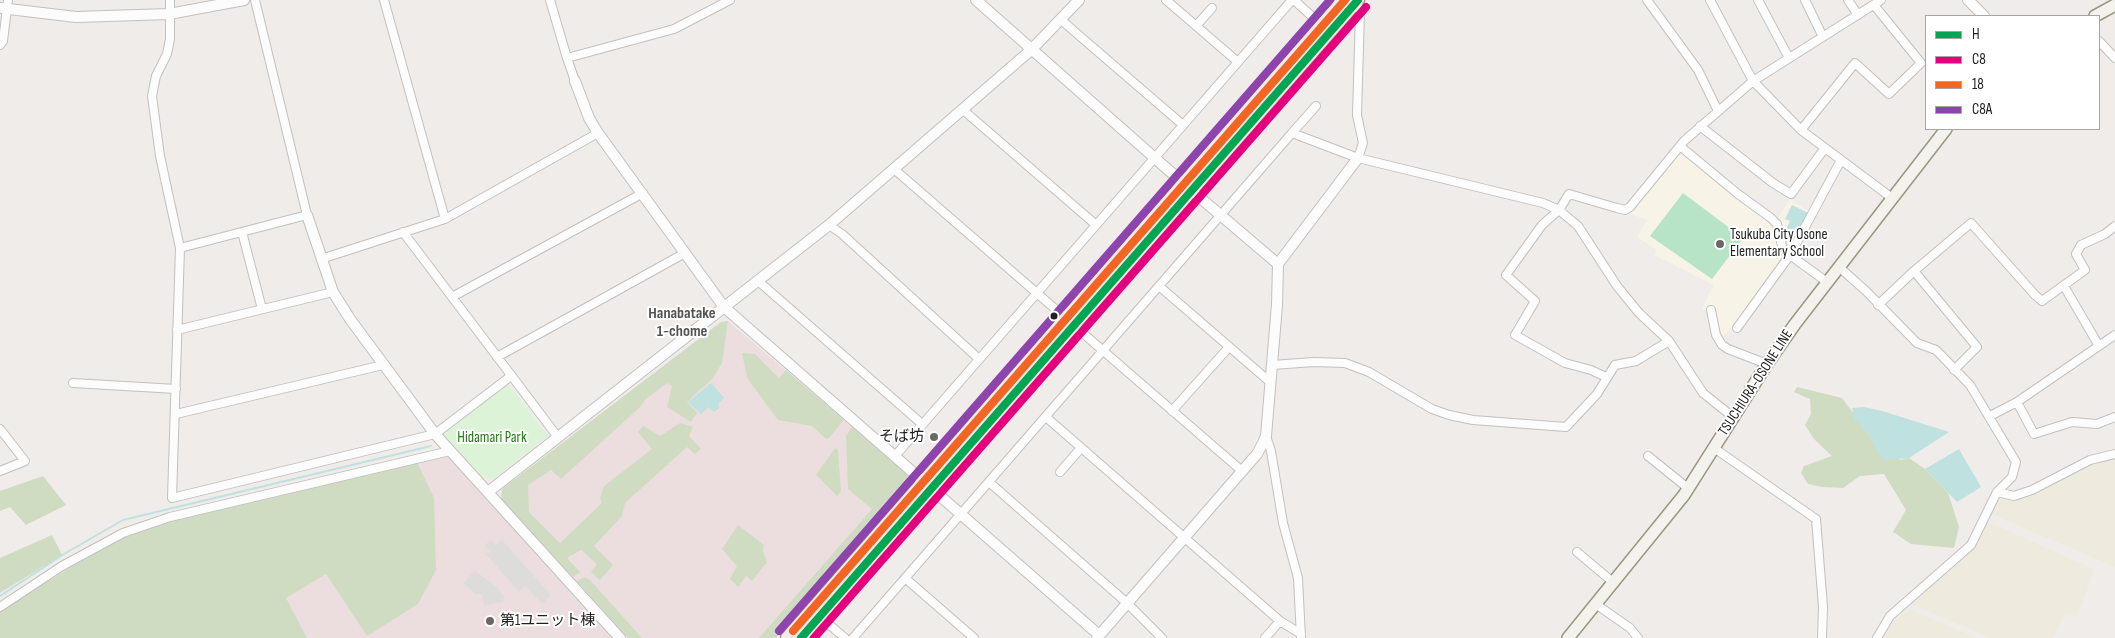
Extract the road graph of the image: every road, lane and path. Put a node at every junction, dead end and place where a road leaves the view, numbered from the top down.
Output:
1 (170, 0) edge
2 (244, 0) edge
3 (255, 0) edge
4 (384, 0) edge
5 (550, 0) edge
6 (730, 0) edge
7 (976, 0) edge
8 (1079, 0) edge
9 (1166, 0) edge
10 (1293, 0) edge
11 (1646, 0) edge
12 (1710, 0) edge
13 (1758, 0) edge
14 (1805, 0) edge
15 (1848, 0) edge
16 (1968, 0) edge
17 (1352, 1) edge
18 (1878, 2) edge
19 (2115, 5) edge
20 (5, 6) edge
21 (1212, 8) dead end
22 (169, 14) junction
23 (1858, 15) junction
24 (1983, 15) edge
25 (2097, 15) edge
26 (1060, 19) junction
27 (1316, 20) dead end
28 (1196, 26) junction
29 (1823, 37) junction
30 (2100, 42) edge
31 (0, 45) edge
32 (1031, 50) junction
33 (567, 58) junction
34 (1789, 58) junction
35 (2115, 58) edge
36 (1238, 62) junction
37 (575, 81) joint
38 (1753, 81) junction
39 (1316, 106) dead end
40 (962, 109) junction
41 (1718, 111) junction
42 (1183, 125) junction
43 (1700, 126) junction
44 (1801, 130) junction
45 (1945, 130) edge
46 (598, 133) junction
47 (1292, 134) junction
48 (1680, 146) junction
49 (1825, 148) junction
50 (1155, 157) junction
51 (1358, 158) junction
52 (1841, 160) junction
53 (894, 169) junction
54 (1187, 187) junction
55 (643, 193) junction
56 (1892, 198) junction
57 (1559, 210) junction
58 (307, 215) junction
59 (1222, 215) junction
60 (445, 219) junction
61 (1095, 224) junction
62 (829, 225) junction
63 (2115, 226) edge
64 (242, 232) junction
65 (403, 232) junction
66 (180, 248) junction
67 (685, 253) junction
68 (1790, 255) junction
69 (321, 260) junction
70 (1278, 264) junction
71 (1839, 267) junction
72 (1914, 271) junction
73 (757, 280) junction
74 (1827, 282) junction
75 (1159, 286) junction
76 (2064, 286) junction
77 (333, 292) junction
78 (1037, 292) junction
79 (452, 297) junction
80 (1878, 305) junction
81 (724, 308) junction
82 (262, 309) junction
83 (1711, 310) dead end
84 (1061, 314) dead end
85 (1737, 328) dead end
86 (1078, 329) dead end
87 (177, 330) junction
88 (2115, 335) edge
89 (1669, 341) junction
90 (2099, 346) junction
91 (1229, 347) junction
92 (1103, 351) junction
93 (497, 357) junction
94 (979, 359) junction
95 (1766, 364) junction
96 (383, 365) junction
97 (1272, 365) junction
98 (1954, 370) junction
99 (511, 376) junction
100 (1606, 377) junction
101 (1270, 382) junction
102 (73, 383) dead end
103 (176, 389) junction
104 (2017, 402) junction
105 (1172, 411) junction
106 (176, 414) junction
107 (1733, 416) junction
108 (1990, 416) junction
109 (1046, 417) junction
110 (2115, 417) edge
111 (922, 424) junction
112 (0, 429) edge
113 (435, 434) junction
114 (557, 436) junction
115 (1266, 436) junction
116 (1081, 448) junction
117 (1714, 448) junction
118 (450, 451) junction
119 (2115, 454) edge
120 (895, 456) junction
121 (1648, 456) dead end
122 (0, 471) edge
123 (1242, 471) junction
124 (1060, 472) dead end
125 (989, 482) junction
126 (928, 485) junction
127 (1689, 489) junction
128 (488, 492) junction
129 (1997, 492) junction
130 (961, 514) junction
131 (1184, 537) junction
132 (1577, 552) dead end
133 (905, 578) junction
134 (1614, 583) junction
135 (1127, 603) junction
136 (1597, 604) junction
137 (0, 607) edge
138 (825, 621) dead end
139 (1280, 621) junction
140 (1301, 636) edge
141 (1098, 637) edge
142 (620, 638) edge
143 (787, 638) edge
144 (801, 638) edge
145 (845, 638) edge
146 (853, 638) edge
147 (974, 638) edge
148 (1162, 638) edge
149 (1265, 638) edge
150 (1568, 638) edge
151 (1638, 638) edge
152 (1822, 638) edge
153 (1877, 638) edge

1 - 22 street
2 - 22 street
3 - 58 street
4 - 60 street
5 - 33 street
6 - 33 street
7 - 32 street
8 - 26 street
9 - 28 street
10 - 27 street
10 - 36 street
11 - 41 street
12 - 38 street
13 - 34 street
14 - 29 street
15 - 23 street
16 - 24 street
17 - 51 street
17 - 54 main road
18 - 23 street
18 - 44 street
19 - 25 main road
20 - 22 street
20 - 31 street
21 - 28 street
22 - 66 street
23 - 29 street
26 - 32 street
26 - 42 street
28 - 36 street
29 - 34 street
30 - 35 street
32 - 40 street
32 - 50 street
33 - 37 street
34 - 38 street
36 - 42 street
37 - 46 street
38 - 41 street
38 - 44 street
39 - 47 street
40 - 53 street
40 - 61 street
41 - 43 street
42 - 50 street
43 - 48 street
43 - 49 street
44 - 49 street
45 - 56 main road, TSUCHIURA-OSONE LINE
46 - 55 street
46 - 60 street
47 - 51 street
47 - 59 street
48 - 57 street
48 - 68 street
49 - 52 street
50 - 54 street
50 - 61 street
51 - 57 street
51 - 70 street
52 - 56 street
52 - 68 street
53 - 62 street
53 - 78 street
54 - 59 street
54 - 126 main road
55 - 67 street
55 - 79 street
56 - 71 main road, TSUCHIURA-OSONE LINE
57 - 89 street
57 - 100 street
58 - 64 street
58 - 69 street
59 - 70 street
59 - 75 street
60 - 65 street
61 - 78 street
62 - 73 street
62 - 94 street
63 - 76 street
64 - 66 street
64 - 82 street
65 - 69 street
65 - 79 street
66 - 87 street
67 - 81 street
67 - 93 street
68 - 74 street
68 - 85 street
69 - 77 street
70 - 97 street
71 - 74 main road, TSUCHIURA-OSONE LINE
71 - 80 street
72 - 76 street
72 - 80 street
72 - 98 street
73 - 81 street
73 - 111 street
74 - 95 main road, TSUCHIURA-OSONE LINE
75 - 91 street
75 - 92 street
76 - 90 street
77 - 82 street
77 - 96 street
78 - 84 street
78 - 94 street
79 - 93 street
80 - 98 street
81 - 114 street
81 - 120 street
82 - 87 street
83 - 95 street
86 - 92 street
87 - 103 street
88 - 90 street
89 - 100 street
89 - 107 street
90 - 104 street
91 - 101 street
91 - 105 street
92 - 105 street
92 - 109 street
93 - 99 street
94 - 111 street
95 - 107 main road, TSUCHIURA-OSONE LINE
96 - 106 street
96 - 113 street
97 - 100 street
97 - 101 street
98 - 108 street
99 - 113 street
99 - 114 street
101 - 115 street
102 - 103 street
103 - 106 street
104 - 108 street
104 - 110 street
105 - 123 street
106 - 113 street
107 - 117 main road, TSUCHIURA-OSONE LINE
108 - 129 street
109 - 116 street
109 - 125 street
111 - 120 street
112 - 122 street
113 - 118 street
114 - 128 street
115 - 123 street
115 - 140 street
116 - 124 street
116 - 131 street
117 - 127 main road, TSUCHIURA-OSONE LINE
117 - 152 street
118 - 128 street
118 - 137 street
119 - 129 street
120 - 126 street
121 - 127 street
123 - 131 street
125 - 130 street
125 - 135 street
126 - 130 street
126 - 143 main road
126 - 144 main road
127 - 134 main road, TSUCHIURA-OSONE LINE
128 - 142 street
129 - 153 street
130 - 133 street
130 - 141 street
131 - 135 street
131 - 139 street
132 - 134 street
133 - 146 street
133 - 147 street
134 - 136 main road, TSUCHIURA-OSONE LINE
135 - 141 street
135 - 148 street
136 - 150 main road, TSUCHIURA-OSONE LINE
136 - 151 street
138 - 145 street
139 - 140 street
139 - 149 street

